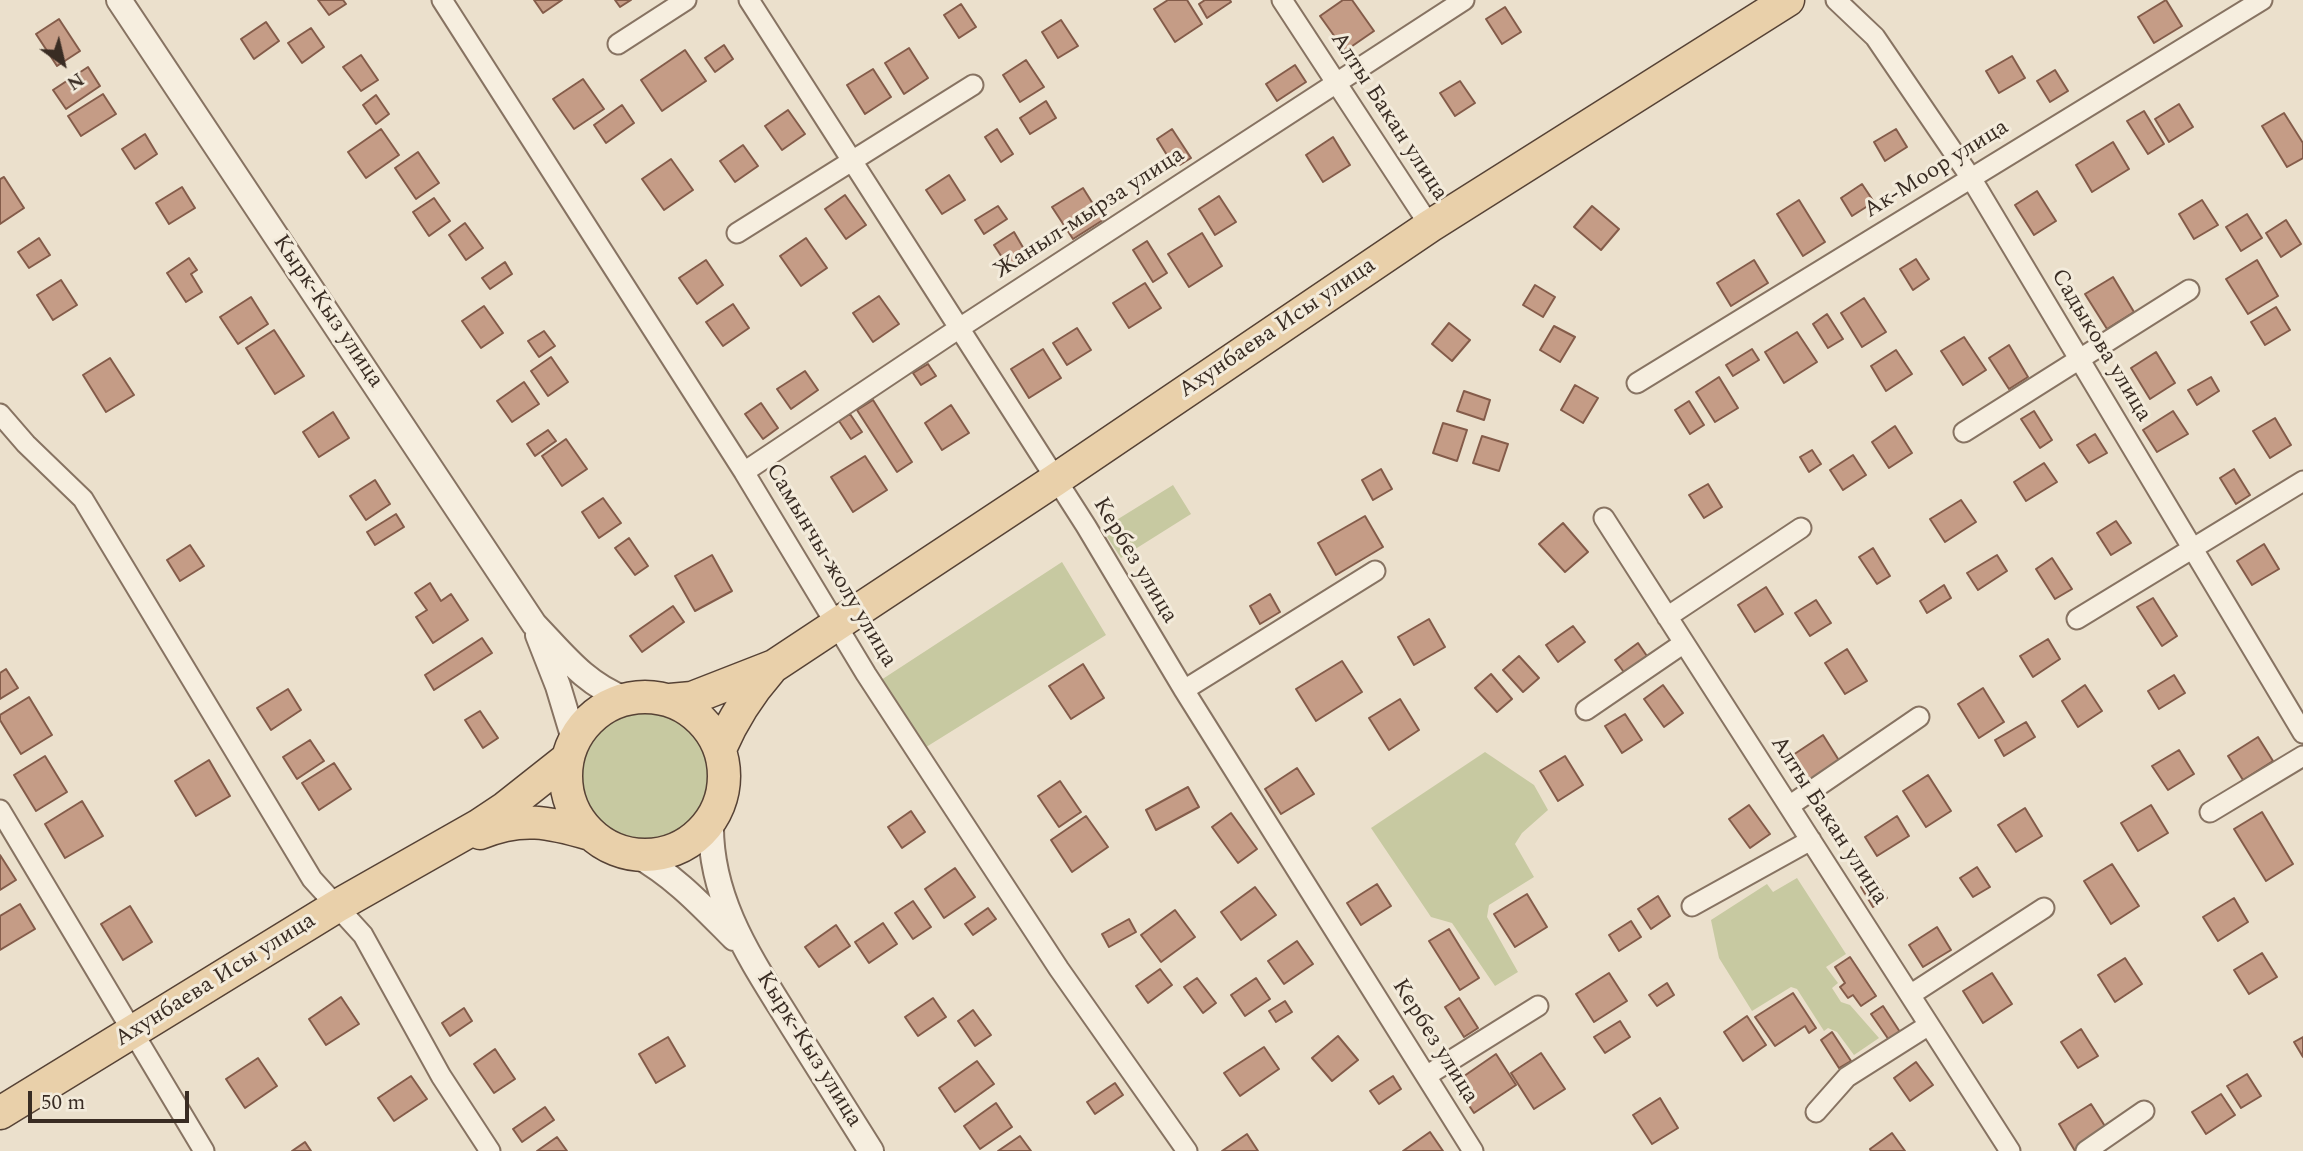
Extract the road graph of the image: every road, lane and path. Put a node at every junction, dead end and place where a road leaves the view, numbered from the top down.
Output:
1 (119, 0) edge
2 (442, 0) edge
3 (686, 0) edge
4 (749, 0) edge
5 (1282, 0) edge
6 (1464, 0) edge
7 (1788, 0) edge
8 (1836, 0) edge
9 (2262, 0) edge
10 (618, 44) dead end
11 (1337, 84) junction
12 (973, 85) dead end
13 (853, 161) junction
14 (1971, 178) junction
15 (1430, 226) junction
16 (737, 233) dead end
17 (2189, 290) dead end
18 (958, 328) junction
19 (2079, 359) junction
20 (1637, 383) dead end
21 (0, 414) edge
22 (1964, 432) dead end
23 (744, 472) junction
24 (1055, 480) junction
25 (2303, 481) edge
26 (1604, 518) dead end
27 (1801, 528) dead end
28 (2192, 547) junction
29 (1375, 571) dead end
30 (1667, 617) junction
31 (2077, 619) dead end
32 (534, 624) junction
33 (838, 625) junction
34 (1684, 643) junction
35 (774, 666) junction
36 (1184, 690) junction
37 (625, 699) junction
38 (670, 700) junction
39 (1586, 710) dead end
40 (1919, 717) dead end
41 (2303, 733) edge
42 (571, 749) junction
43 (720, 750) junction
44 (2303, 755) edge
45 (1788, 806) junction
46 (0, 810) edge
47 (2210, 812) dead end
48 (711, 821) junction
49 (590, 834) junction
50 (1811, 840) junction
51 (434, 853) junction
52 (635, 855) junction
53 (337, 906) junction
54 (1692, 906) dead end
55 (2044, 908) dead end
56 (744, 949) junction
57 (1910, 995) junction
58 (1538, 1006) dead end
59 (1929, 1025) junction
60 (134, 1031) junction
61 (1426, 1076) junction
62 (2144, 1111) dead end
63 (1816, 1112) dead end
64 (0, 1113) edge
65 (204, 1151) edge
66 (490, 1151) edge
67 (871, 1151) edge
68 (1187, 1151) edge
69 (1473, 1151) edge
70 (2010, 1151) edge
71 (2087, 1151) edge

1 - 32 street, Кырк-Кыз улица
2 - 23 street, Самынчы-жолу улица
3 - 10 street
4 - 13 street, Кербез улица
5 - 11 street, Алты Бакан улица
6 - 11 street, Жаныл-мырза улица
7 - 15 main road, Ахунбаева Исы улица
8 - 14 street, Садыкова улица
9 - 14 street, Ак-Моор улица
11 - 15 street, Алты Бакан улица
11 - 18 street, Жаныл-мырза улица
12 - 13 street
13 - 16 street
13 - 18 street, Кербез улица
14 - 19 street, Садыкова улица
14 - 20 street, Ак-Моор улица
15 - 24 main road, Ахунбаева Исы улица
17 - 19 street
18 - 23 street, Жаныл-мырза улица
18 - 24 street, Кербез улица
19 - 22 street
19 - 28 street, Садыкова улица
21 - 53 street
23 - 33 street, Самынчы-жолу улица
24 - 33 main road, Ахунбаева Исы улица
24 - 36 street, Кербез улица
25 - 28 street
26 - 30 street, Алты Бакан улица
27 - 30 street
28 - 31 street
28 - 41 street, Садыкова улица
29 - 36 street
30 - 34 street, Алты Бакан улица
32 - 37 street, Кырк-Кыз улица
32 - 42 street, Кырк-Кыз улица
33 - 35 main road, Ахунбаева Исы улица
33 - 68 street, Самынчы-жолу улица
34 - 39 street
34 - 45 street, Алты Бакан улица
35 - 38 main road, Ахунбаева Исы улица
35 - 43 main road, Ахунбаева Исы улица
36 - 61 street, Кербез улица
37 - 38 main road
37 - 42 main road
38 - 43 main road
40 - 45 street
42 - 49 main road
42 - 51 main road, Ахунбаева Исы улица
43 - 48 main road
44 - 47 street
45 - 50 street, Алты Бакан улица
46 - 60 street
48 - 52 main road
48 - 56 street, Кырк-Кыз улица
49 - 51 main road, Ахунбаева Исы улица
49 - 52 main road
50 - 54 street
50 - 57 street, Алты Бакан улица
51 - 53 main road, Ахунбаева Исы улица
52 - 56 street, Кырк-Кыз улица
53 - 60 main road, Ахунбаева Исы улица
53 - 66 street
55 - 57 street
56 - 67 street, Кырк-Кыз улица
57 - 59 street, Алты Бакан улица
58 - 61 street
59 - 63 street
59 - 70 street, Алты Бакан улица
60 - 64 main road, Ахунбаева Исы улица
60 - 65 street
61 - 69 street, Кербез улица
62 - 71 street

